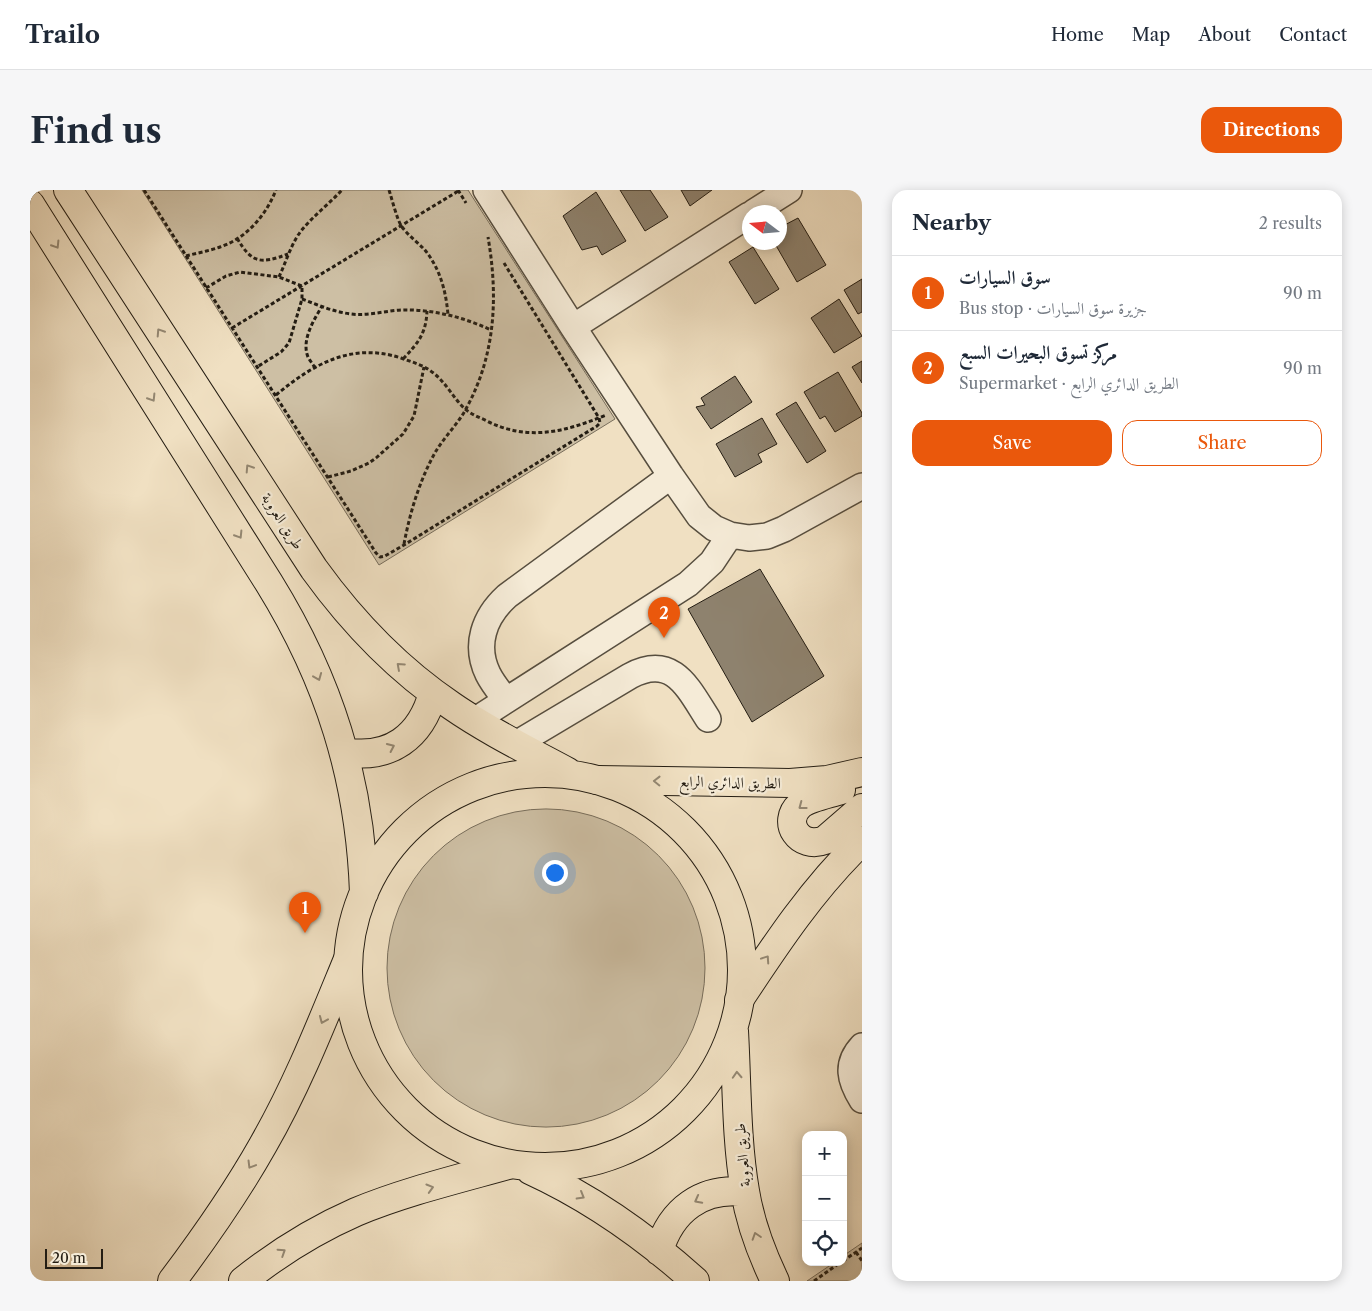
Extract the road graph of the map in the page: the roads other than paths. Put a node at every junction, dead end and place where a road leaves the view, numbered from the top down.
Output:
1 (68, 190) edge
2 (789, 190) edge
3 (477, 198) edge
4 (30, 204) edge
5 (765, 205) edge
6 (742, 220) edge
7 (573, 327) junction
8 (670, 476) junction
9 (862, 486) edge
10 (730, 535) junction
11 (432, 693) junction
12 (506, 700) junction
13 (708, 719) dead end
14 (474, 721) junction
15 (516, 744) junction
16 (344, 752) junction
17 (862, 772) edge
18 (586, 777) junction
19 (862, 780) edge
20 (862, 808) edge
21 (862, 840) edge
22 (364, 893) junction
23 (348, 958) junction
24 (736, 1012) junction
25 (862, 1046) edge
26 (862, 1100) edge
27 (515, 1166) junction
28 (745, 1192) junction
29 (659, 1251) junction
30 (172, 1281) edge
31 (243, 1281) edge
32 (695, 1281) edge
33 (775, 1281) edge

11 -> 1 main road, طريق العروبة
2 - 5 street
3 - 7 street
4 -> 16 main road
6 - 7 street
7 - 8 street
8 - 10 street
8 - 12 street
9 - 10 street
10 - 12 street
11 - 14 main road, طريق العروبة
16 -> 11 main road
12 - 14 street
13 - 15 street
14 - 15 main road, طريق العروبة
15 - 18 main road, طريق العروبة
16 - 22 main road
17 -> 18 main road, الطريق الدائري الرابع
18 - 22 main road
18 - 24 main road
19 -> 20 main road
24 -> 21 main road
22 - 23 main road
23 - 27 main road
23 -> 30 main road
24 - 27 main road
28 -> 24 main road, طريق العروبة
25 - 26 street
27 -> 29 main road
31 -> 27 main road
28 -> 29 main road
33 -> 28 main road, طريق العروبة
29 - 32 main road

